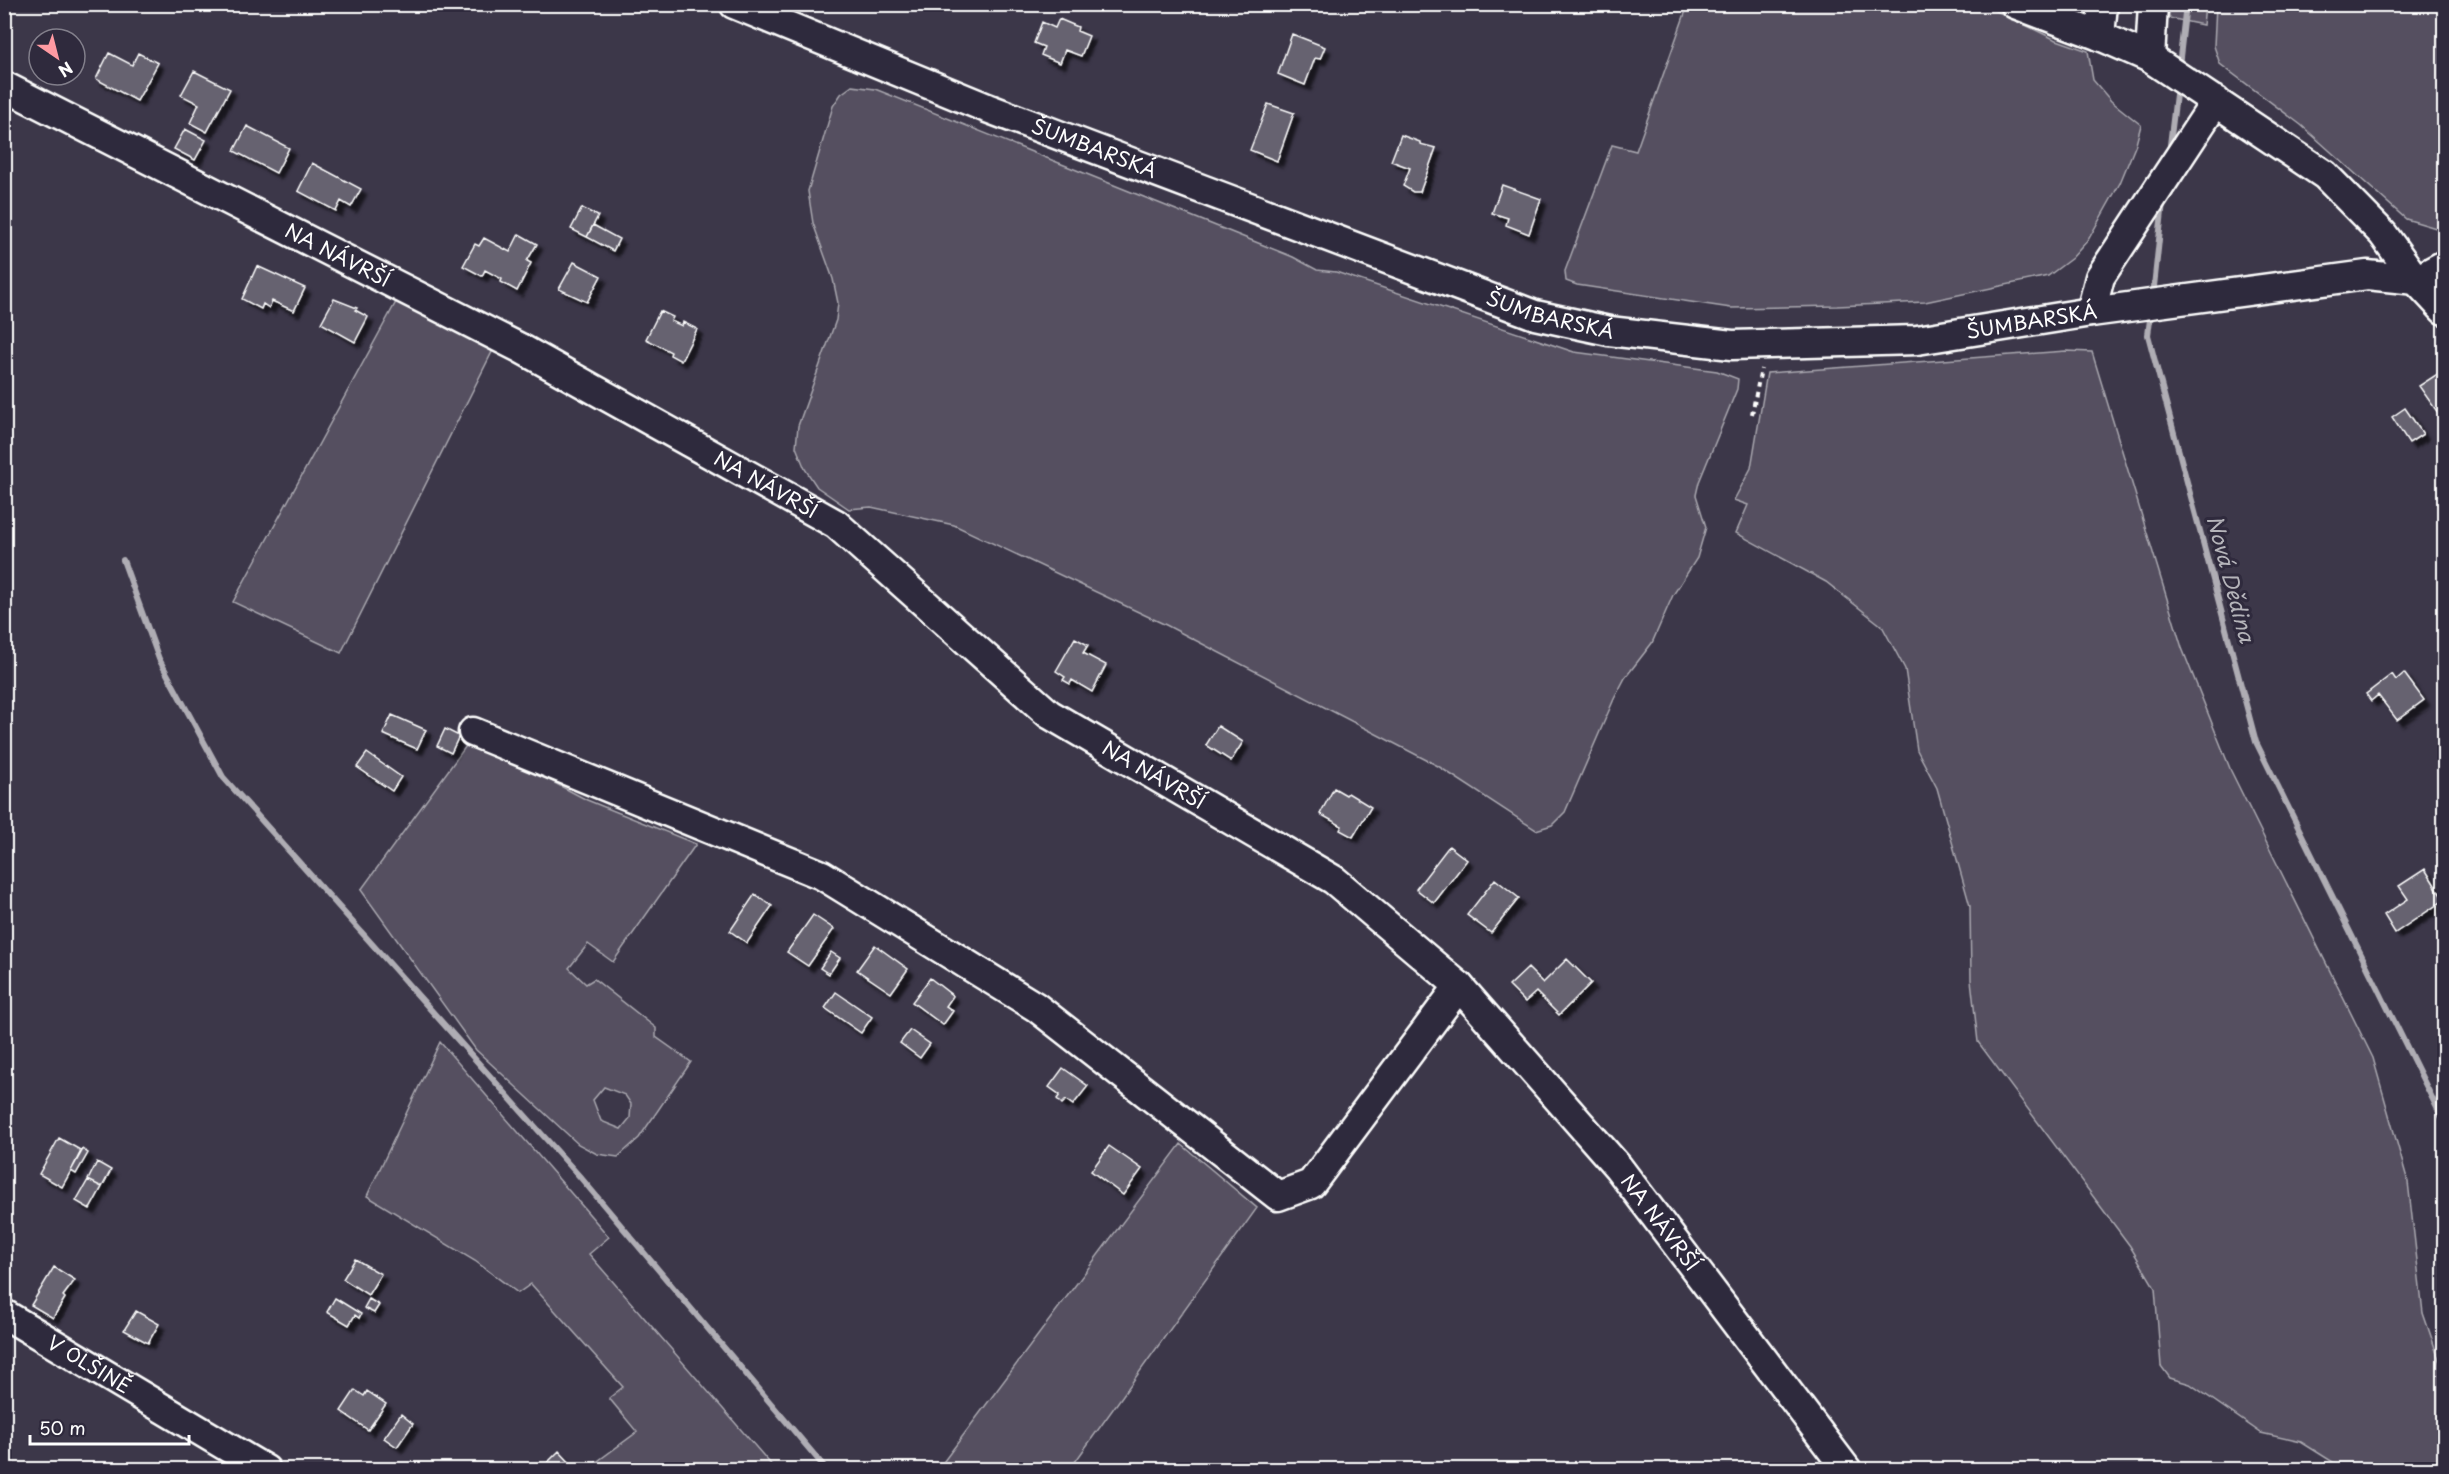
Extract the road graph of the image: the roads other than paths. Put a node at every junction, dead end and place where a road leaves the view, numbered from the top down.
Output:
1 (2015, 4) edge
2 (2103, 4) edge
3 (2153, 4) edge
4 (727, 9) edge
5 (2100, 36) junction
6 (2151, 58) junction
7 (4, 87) edge
8 (2216, 101) junction
9 (2445, 265) edge
10 (2416, 280) junction
11 (2445, 310) edge
12 (2091, 312) junction
13 (473, 732) dead end
14 (1459, 986) junction
15 (4, 1314) edge
16 (266, 1470) edge
17 (1847, 1470) edge

1 - 5 street
2 - 5 street
3 - 6 street
4 - 12 street, ŠUMBARSKÁ
5 - 6 street
6 - 8 street
7 - 14 street, NA NÁVRŠÍ
8 - 10 street
8 - 12 street
9 - 10 street
10 - 11 street
10 - 12 street, ŠUMBARSKÁ
13 - 14 street
14 - 17 street, NA NÁVRŠÍ
15 - 16 street, V OLŠINĚ

